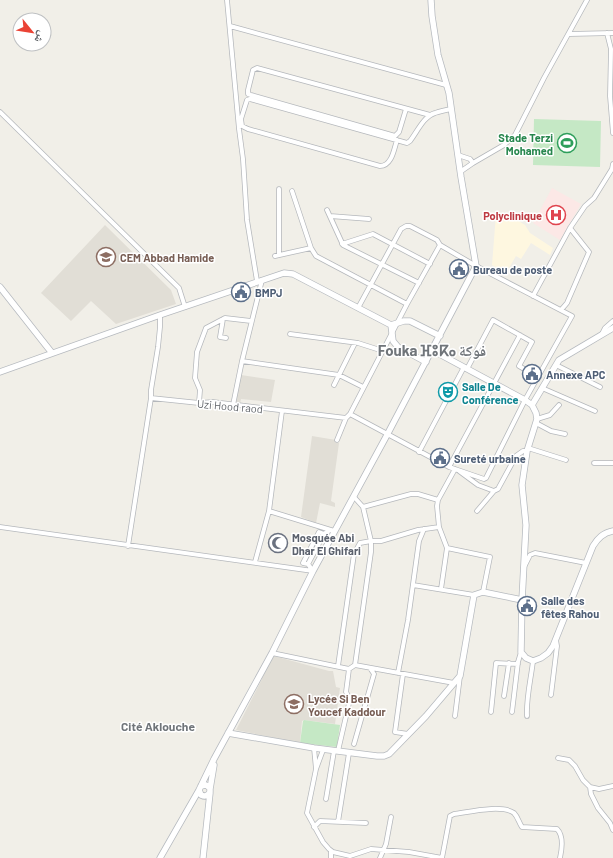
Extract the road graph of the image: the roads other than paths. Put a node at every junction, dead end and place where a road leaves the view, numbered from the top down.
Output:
1 (227, 0) edge
2 (431, 0) edge
3 (587, 0) edge
4 (230, 26) junction
5 (607, 33) junction
6 (613, 33) edge
7 (569, 34) junction
8 (612, 49) edge
9 (446, 85) junction
10 (406, 109) junction
11 (451, 109) junction
12 (0, 112) edge
13 (430, 115) junction
14 (613, 120) edge
15 (613, 134) edge
16 (397, 140) junction
17 (458, 155) junction
18 (473, 163) junction
19 (613, 164) edge
20 (460, 172) junction
21 (278, 189) dead end
22 (292, 191) dead end
23 (327, 210) dead end
24 (330, 216) junction
25 (368, 218) dead end
26 (570, 228) junction
27 (342, 244) junction
28 (392, 245) junction
29 (440, 245) junction
30 (311, 248) junction
31 (382, 264) junction
32 (430, 264) junction
33 (476, 266) junction
34 (259, 280) junction
35 (419, 283) junction
36 (371, 285) junction
37 (0, 287) edge
38 (533, 296) junction
39 (407, 304) junction
40 (185, 307) junction
41 (358, 308) junction
42 (561, 310) junction
43 (160, 315) junction
44 (223, 319) junction
45 (251, 321) junction
46 (613, 321) edge
47 (398, 322) junction
48 (391, 325) junction
49 (613, 328) edge
50 (290, 334) dead end
51 (392, 334) junction
52 (520, 335) junction
53 (440, 336) junction
54 (601, 336) junction
55 (226, 338) dead end
56 (356, 343) junction
57 (432, 350) junction
58 (383, 351) junction
59 (52, 353) junction
60 (242, 361) junction
61 (426, 362) junction
62 (556, 365) junction
63 (466, 368) junction
64 (0, 372) edge
65 (339, 375) junction
66 (538, 377) junction
67 (493, 383) junction
68 (334, 385) dead end
69 (600, 386) dead end
70 (364, 388) junction
71 (542, 388) junction
72 (151, 398) junction
73 (525, 400) junction
74 (199, 403) junction
75 (233, 405) junction
76 (532, 405) junction
77 (559, 405) dead end
78 (282, 411) junction
79 (595, 411) dead end
80 (348, 416) junction
81 (537, 421) junction
82 (565, 434) dead end
83 (387, 435) junction
84 (338, 440) dead end
85 (527, 450) junction
86 (419, 452) junction
87 (566, 460) dead end
88 (594, 463) dead end
89 (613, 463) edge
90 (449, 467) junction
91 (455, 469) junction
92 (494, 491) junction
93 (354, 497) junction
94 (438, 500) junction
95 (363, 507) junction
96 (269, 511) junction
97 (477, 511) dead end
98 (0, 527) edge
99 (439, 527) junction
100 (424, 529) junction
101 (332, 531) junction
102 (613, 531) edge
103 (372, 541) junction
104 (128, 546) junction
105 (447, 548) junction
106 (255, 562) junction
107 (586, 563) junction
108 (524, 568) junction
109 (313, 571) junction
110 (413, 585) junction
111 (441, 589) junction
112 (483, 592) junction
113 (474, 595) junction
114 (522, 600) junction
115 (556, 639) junction
116 (522, 652) junction
117 (272, 653) junction
118 (533, 661) junction
119 (509, 663) junction
120 (518, 664) junction
121 (355, 665) junction
122 (338, 666) junction
123 (370, 668) junction
124 (349, 669) junction
125 (398, 673) junction
126 (403, 674) junction
127 (460, 676) junction
128 (454, 683) junction
129 (551, 695) dead end
130 (504, 696) dead end
131 (491, 712) dead end
132 (512, 712) dead end
133 (455, 716) dead end
134 (527, 716) dead end
135 (228, 733) junction
136 (408, 734) junction
137 (354, 744) dead end
138 (314, 748) junction
139 (323, 750) junction
140 (336, 751) junction
141 (349, 753) junction
142 (558, 758) dead end
143 (214, 759) junction
144 (316, 769) junction
145 (613, 786) edge
146 (590, 787) junction
147 (200, 788) junction
148 (210, 791) junction
149 (326, 799) dead end
150 (391, 817) dead end
151 (338, 822) junction
152 (366, 822) dead end
153 (314, 826) junction
154 (613, 830) edge
155 (331, 850) junction
156 (383, 851) junction
157 (400, 852) junction
158 (351, 857) edge
159 (160, 858) edge
160 (203, 858) edge
161 (331, 858) edge
162 (380, 858) edge
163 (398, 858) edge
164 (442, 858) edge
165 (560, 858) edge

1 - 4 street
2 - 9 main road
3 - 7 street
4 - 9 street
4 - 34 street
5 - 6 street
5 - 7 street
5 - 8 street
7 - 18 street
8 - 14 street
9 - 11 main road
10 - 10 street
10 - 13 street
11 - 13 street
11 - 17 main road
12 - 40 street
13 - 16 street
14 - 15 street
16 - 16 street
17 - 18 street
17 - 20 main road
18 - 20 street
19 - 26 street
20 - 33 main road
21 - 30 street
22 - 30 street
23 - 24 street
24 - 25 street
24 - 27 street
26 - 38 street
26 - 42 street
27 - 28 street
27 - 31 street
28 - 29 street
28 - 31 street
28 - 32 street
29 - 32 street
29 - 33 street
30 - 36 street
31 - 35 street
31 - 36 street
32 - 35 street
33 - 38 street
33 - 53 main road
34 - 40 main road
34 - 41 main road
34 - 45 street
35 - 39 street
36 - 39 street
36 - 41 street
37 - 59 main road
38 - 42 street
39 - 47 street
40 - 43 main road
41 - 48 main road
42 - 66 street
43 - 59 main road
43 - 72 street
44 - 45 street
44 - 55 street
44 - 74 street
45 - 60 street
46 - 54 street
47 - 48 main road
47 - 51 street
47 - 53 main road
48 - 51 main road
49 - 54 main road
50 - 56 street
51 - 58 street
51 - 61 main road
52 - 63 street
52 - 66 street
52 - 67 street
53 - 57 main road
54 - 62 main road
56 - 58 street
56 - 65 street
57 - 61 main road
57 - 63 main road
58 - 70 street
59 - 64 main road
60 - 65 street
60 - 75 street
61 - 83 main road
62 - 69 street
62 - 71 main road
63 - 67 main road
63 - 86 street
65 - 68 street
65 - 70 street
66 - 73 street
67 - 73 main road
67 - 90 street
70 - 80 street
71 - 76 main road
71 - 79 street
72 - 74 street, Uzi Hood raod
72 - 104 street
73 - 76 main road
73 - 91 street, Uzi Hood raod
74 - 75 street, Uzi Hood raod
75 - 78 street, Uzi Hood raod
76 - 81 main road
77 - 81 street
78 - 80 street, Uzi Hood raod
78 - 96 street
80 - 83 street, Uzi Hood raod
80 - 84 street
81 - 82 street
81 - 85 main road
83 - 86 street, Uzi Hood raod
83 - 93 main road
85 - 87 street
85 - 92 street
85 - 108 main road
86 - 90 street, Uzi Hood raod
88 - 89 street
90 - 91 street, Uzi Hood raod
91 - 92 street
91 - 94 street
92 - 97 street
93 - 95 street
93 - 101 main road
94 - 95 street
94 - 99 street
95 - 103 street
96 - 101 street
96 - 106 street
98 - 104 street
99 - 100 street
99 - 105 street
100 - 103 street
100 - 110 street
101 - 109 main road
101 - 109 street
102 - 107 main road
103 - 121 street
103 - 122 street
104 - 106 street
105 - 111 street
105 - 112 street
106 - 109 street
107 - 108 street
107 - 115 main road
108 - 114 main road
109 - 117 main road
110 - 111 street
110 - 125 street
111 - 113 street
112 - 113 main road
112 - 114 main road
113 - 127 main road
114 - 116 main road
115 - 118 main road
115 - 129 street
116 - 118 main road
116 - 120 street
117 - 122 street
117 - 135 main road
118 - 134 street
119 - 120 street
119 - 130 street
119 - 131 street
120 - 132 street
121 - 123 street
121 - 124 street
122 - 124 street
123 - 125 street
123 - 137 street
124 - 140 street
125 - 126 street
126 - 128 street
126 - 136 street
127 - 128 main road
127 - 133 street
128 - 136 main road
135 - 138 main road
135 - 143 main road
136 - 141 main road
138 - 139 main road
138 - 144 street
139 - 140 main road
139 - 144 street
140 - 141 main road
140 - 149 street
141 - 151 street
142 - 146 street
143 - 147 main road
143 - 148 main road
144 - 153 street
145 - 146 street
146 - 154 street
147 - 148 main road
147 - 148 main road
147 - 159 main road
148 - 160 main road
150 - 156 street
151 - 152 street
151 - 153 street
153 - 155 street
155 - 158 street
155 - 161 street
156 - 157 street
156 - 158 street
156 - 162 street
157 - 163 street
157 - 164 street
164 - 165 street

